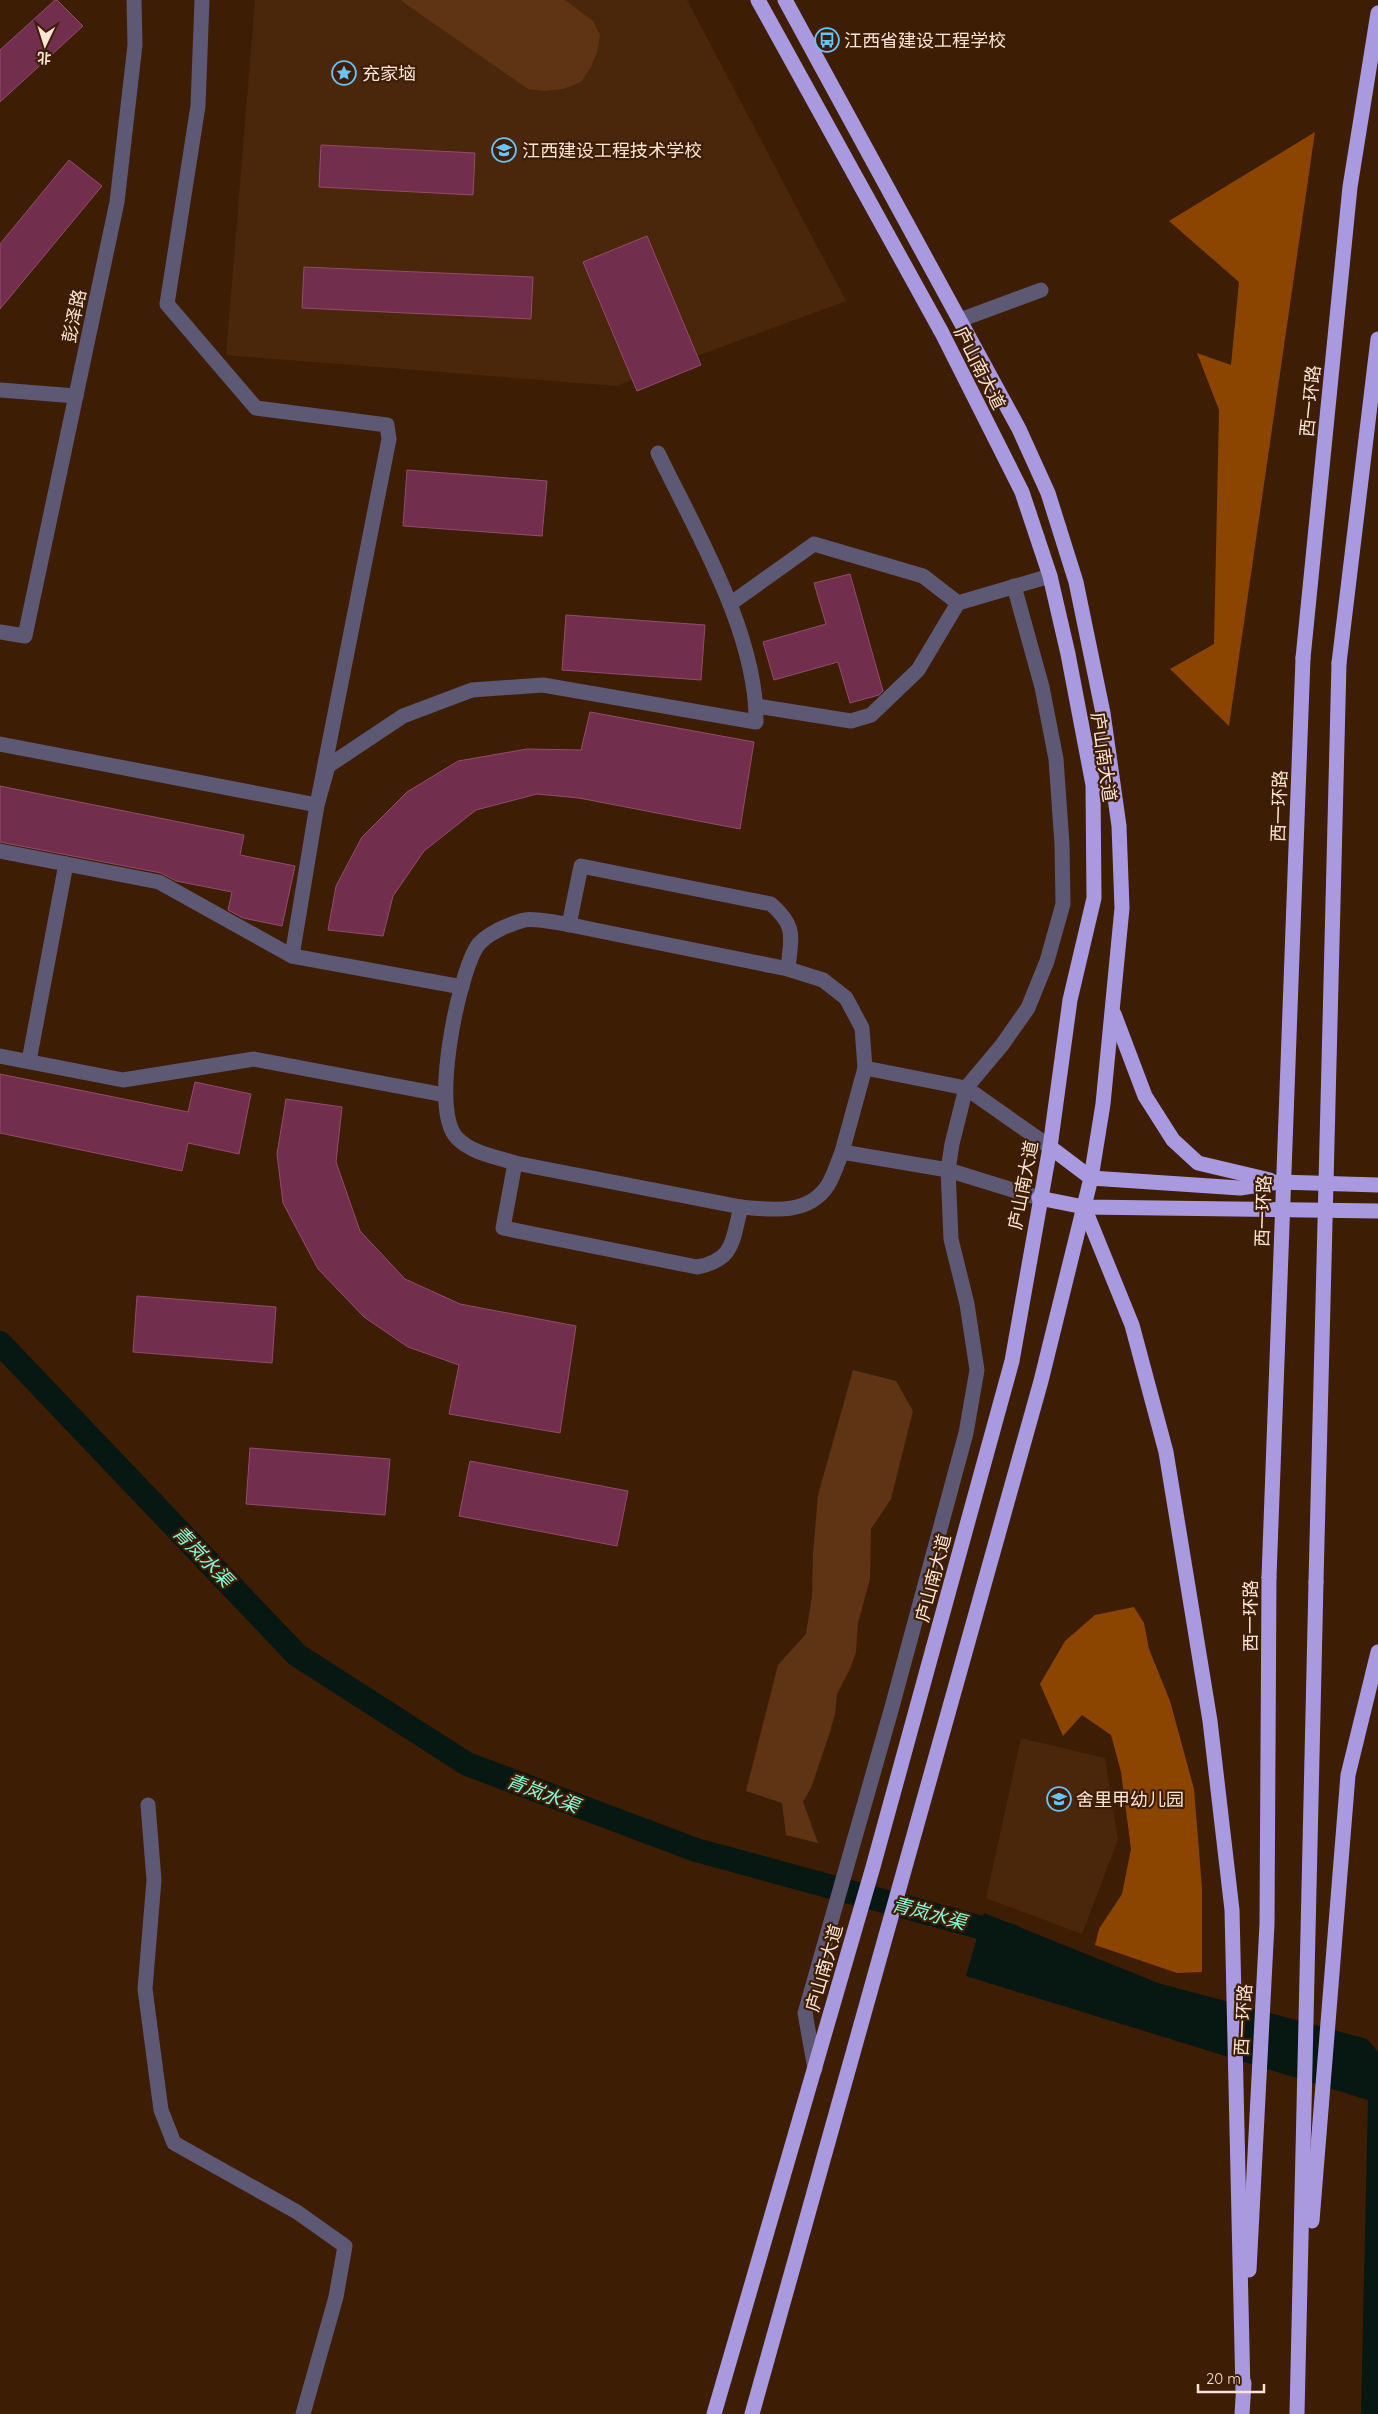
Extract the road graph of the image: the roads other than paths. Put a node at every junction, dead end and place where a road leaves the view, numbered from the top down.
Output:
1 (134, 0) edge
2 (202, 0) edge
3 (758, 0) edge
4 (785, 0) edge
5 (1378, 13) edge
6 (1041, 290) dead end
7 (960, 320) junction
8 (1378, 339) edge
9 (0, 390) edge
10 (76, 396) junction
11 (658, 453) dead end
12 (1050, 576) junction
13 (1014, 586) junction
14 (958, 603) junction
15 (730, 604) junction
16 (0, 632) edge
17 (756, 706) junction
18 (0, 744) edge
19 (317, 806) junction
20 (0, 851) edge
21 (66, 864) junction
22 (569, 925) junction
23 (292, 956) junction
24 (788, 969) junction
25 (462, 987) junction
26 (1113, 1011) junction
27 (0, 1056) edge
28 (28, 1061) junction
29 (865, 1068) junction
30 (966, 1088) junction
31 (445, 1094) junction
32 (1050, 1147) junction
33 (842, 1152) junction
34 (515, 1163) junction
35 (948, 1170) junction
36 (1090, 1178) junction
37 (1278, 1182) junction
38 (1378, 1185) edge
39 (1039, 1198) junction
40 (741, 1207) junction
41 (1084, 1207) junction
42 (1378, 1211) edge
43 (1378, 1652) edge
44 (148, 1805) dead end
45 (815, 2069) junction
46 (1299, 2382) junction
47 (1243, 2392) junction
48 (303, 2414) edge
49 (714, 2414) edge
50 (752, 2414) edge
51 (1242, 2414) edge
52 (1297, 2414) edge

1 - 10 street, 彭泽路
2 - 19 street
3 - 12 highway, 庐山南大道
4 - 7 highway, 庐山南大道
5 - 47 highway, 西一环路, bridge
6 - 7 street
7 - 26 highway, 庐山南大道
8 - 46 highway, bridge
9 - 10 street
10 - 16 street, 彭泽路
11 - 15 street
12 - 13 street
12 - 32 highway, 庐山南大道
13 - 14 street
13 - 30 street
14 - 15 street
14 - 17 street
15 - 17 street
17 - 19 street
18 - 19 street
19 - 23 street
20 - 21 street
21 - 23 street
21 - 28 street
22 - 24 street
22 - 24 street
22 - 25 street
23 - 25 street
24 - 29 street
25 - 31 street
26 - 36 highway, 庐山南大道
26 - 37 highway
27 - 28 street
28 - 31 street
29 - 30 street
29 - 33 street
30 - 32 street
30 - 35 street
31 - 34 street
32 - 36 highway
32 - 39 highway, 庐山南大道
33 - 35 street
33 - 40 street
34 - 40 street
34 - 40 street
35 - 39 street
35 - 45 street
36 - 37 highway
36 - 41 highway, 庐山南大道
37 - 38 highway
39 - 41 highway
39 - 45 highway, 庐山南大道
41 - 42 highway
41 - 47 highway
41 - 50 highway, 庐山南大道
43 - 46 highway
44 - 48 street
45 - 49 highway, 庐山南大道
46 - 52 highway
47 - 51 highway, 西一环路

